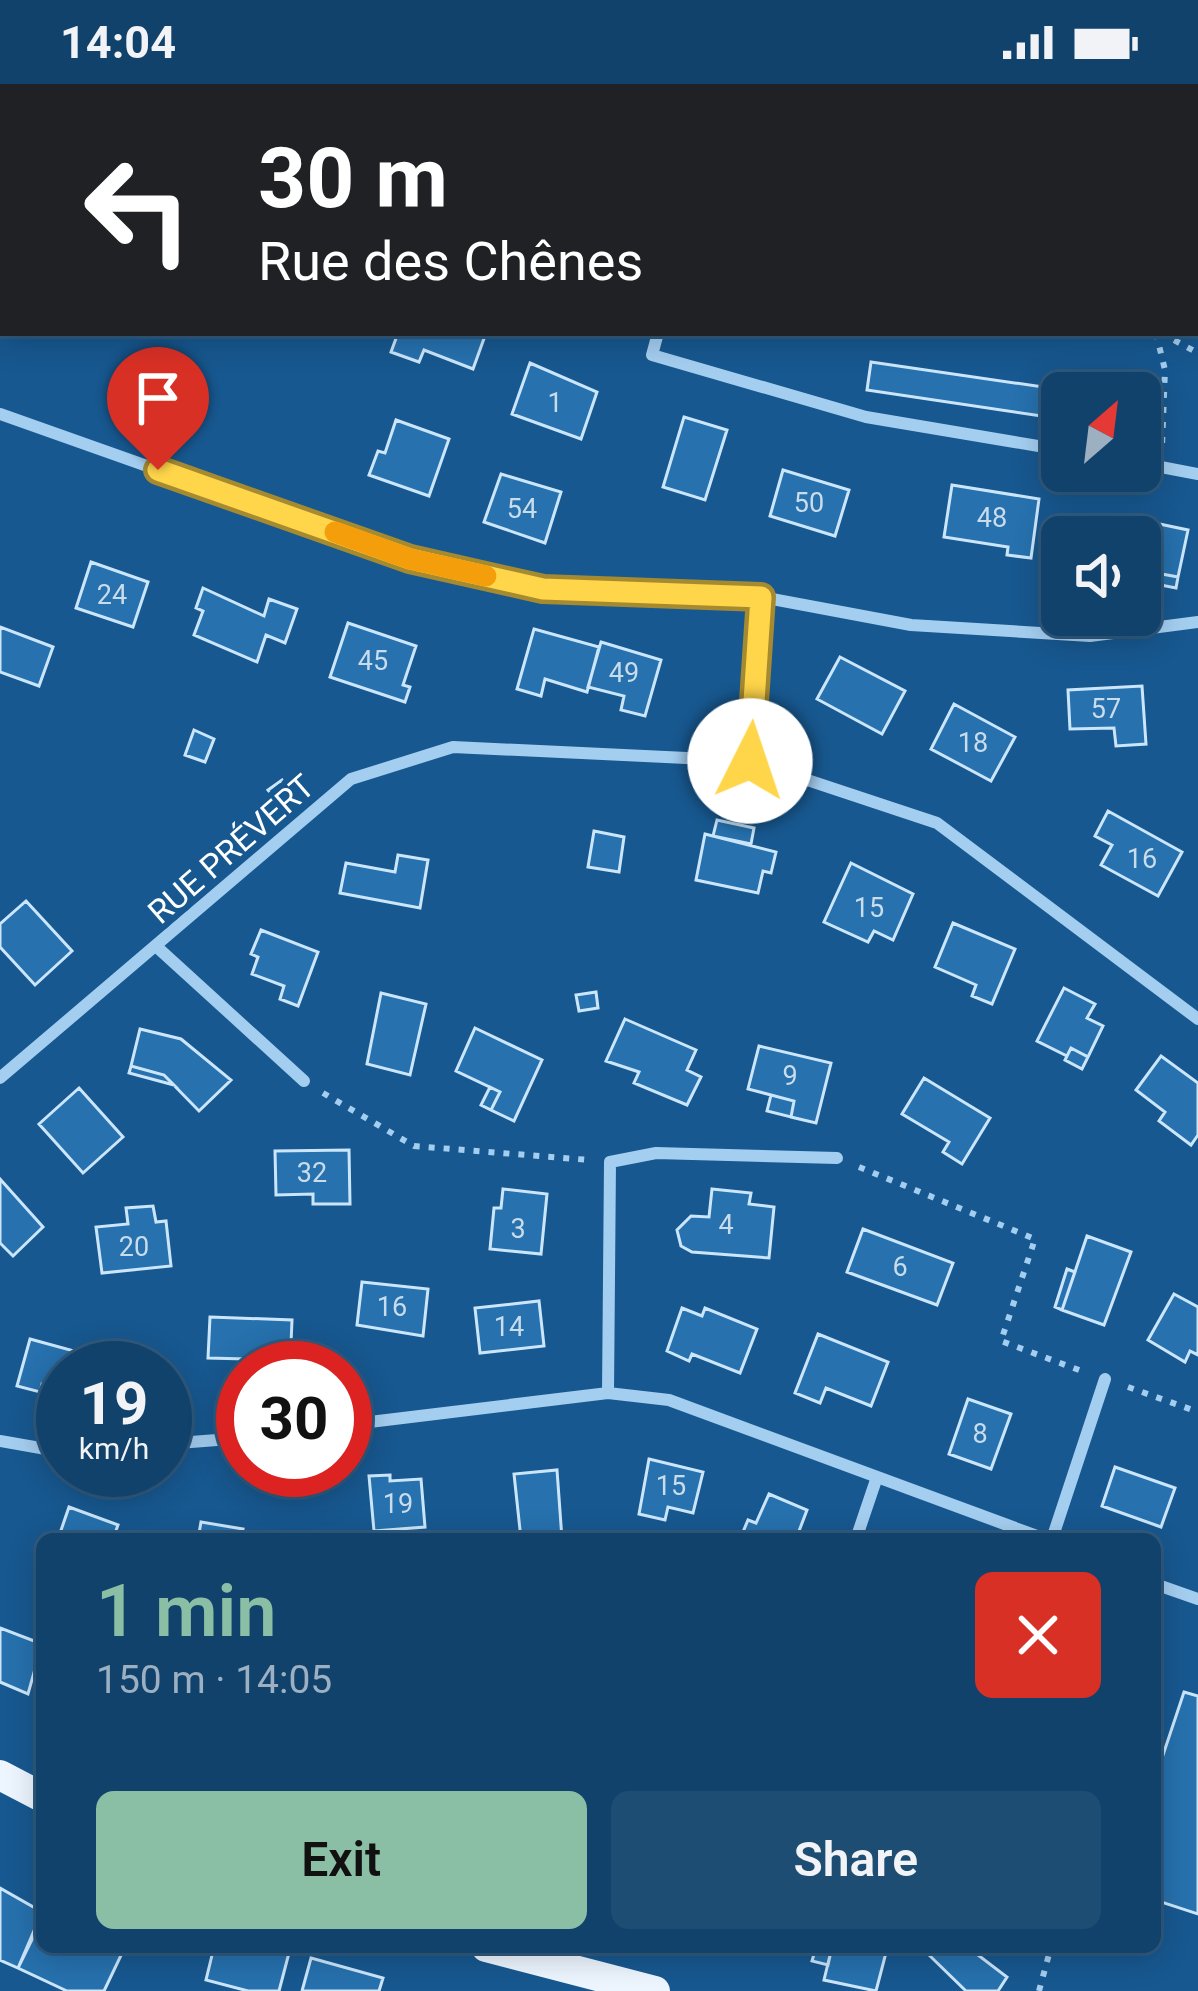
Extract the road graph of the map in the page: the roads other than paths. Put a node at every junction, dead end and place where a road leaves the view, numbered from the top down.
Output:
1 (657, 336) edge
2 (0, 414) edge
3 (1041, 446) edge
4 (1161, 466) edge
5 (1198, 474) edge
6 (761, 597) junction
7 (1198, 622) edge
8 (750, 761) junction
9 (158, 948) junction
10 (1198, 1019) edge
11 (0, 1078) edge
12 (304, 1081) road end
13 (837, 1158) road end
14 (1105, 1379) road end
15 (608, 1393) junction
16 (372, 1423) edge
17 (0, 1441) edge
18 (36, 1447) edge
19 (877, 1477) junction
20 (858, 1533) edge
21 (1031, 1533) edge
22 (1050, 1533) edge
23 (1161, 1586) edge
24 (1198, 1599) edge
25 (0, 1774) edge
26 (36, 1794) edge
27 (509, 1953) edge
28 (656, 1991) edge

1 - 3 street
2 - 6 street
4 - 5 street
6 - 7 street
6 - 8 street
8 - 9 street, RUE PRÉVERT
8 - 10 street, RUE PRÉVERT
9 - 11 street, RUE PRÉVERT
9 - 12 street
13 - 15 street
14 - 22 street
15 - 16 street
15 - 19 street
17 - 18 street
19 - 20 street
19 - 21 street
23 - 24 street
25 - 26 main road
27 - 28 main road

